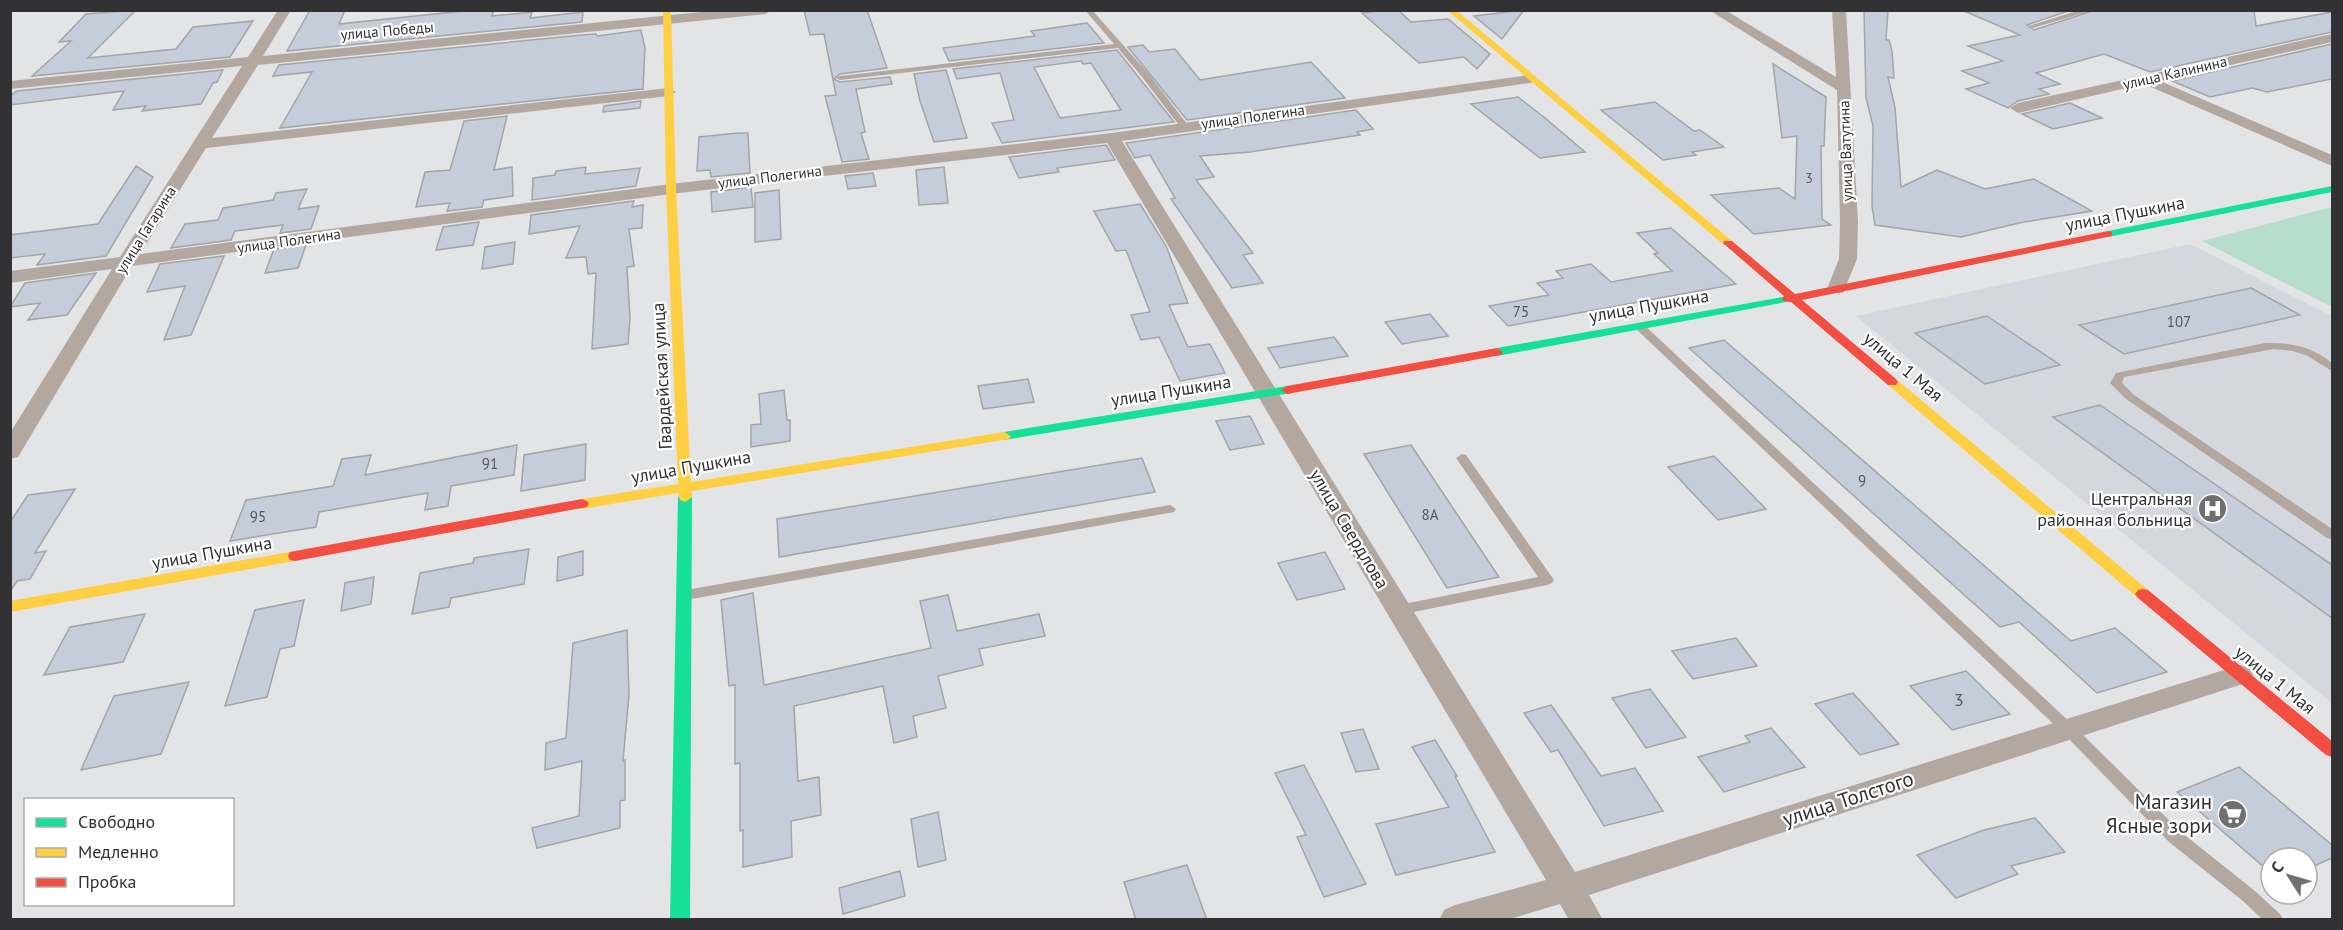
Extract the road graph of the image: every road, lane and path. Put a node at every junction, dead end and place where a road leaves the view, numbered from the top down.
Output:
1 (285, 10) edge
2 (766, 10) edge
3 (1088, 10) edge
4 (1451, 10) edge
5 (1715, 10) edge
6 (1839, 10) edge
7 (2090, 10) edge
8 (667, 15) edge
9 (2033, 26) dead end
10 (2332, 38) edge
11 (1119, 46) junction
12 (255, 60) junction
13 (840, 78) dead end
14 (1530, 79) junction
15 (2146, 80) junction
16 (10, 85) edge
17 (1844, 88) junction
18 (669, 92) junction
19 (2018, 108) dead end
20 (1184, 126) junction
21 (1112, 138) junction
22 (200, 144) junction
23 (2332, 161) edge
24 (671, 189) junction
25 (2332, 189) edge
26 (125, 263) junction
27 (10, 277) edge
28 (1836, 289) junction
29 (1794, 298) junction
30 (1639, 326) junction
31 (2332, 368) edge
32 (1267, 394) junction
33 (10, 452) edge
34 (1462, 458) dead end
35 (685, 486) junction
36 (1170, 509) dead end
37 (2332, 535) edge
38 (685, 596) junction
39 (10, 607) edge
40 (1399, 610) junction
41 (2240, 675) junction
42 (2068, 729) junction
43 (2332, 750) edge
44 (1568, 888) junction
45 (680, 920) edge
46 (1455, 920) edge
47 (1587, 920) edge
48 (2275, 920) edge

1 - 12 street, улица Гагарина
2 - 8 street, улица Победы
3 - 11 lane
4 - 14 street, улица 1 Мая
5 - 17 street, улица Ватутина
6 - 17 street
7 - 9 lane
8 - 12 street, улица Победы
8 - 18 street, Гвардейская улица
10 - 15 street, улица Калинина
11 - 13 lane
11 - 20 lane
12 - 16 street, улица Победы
12 - 22 street, улица Гагарина
14 - 20 street, улица Полегина
14 - 29 street, улица 1 Мая
15 - 19 street, улица Калинина
15 - 23 street
17 - 28 street, улица Ватутина
18 - 22 street
18 - 24 street, Гвардейская улица
20 - 21 street, улица Полегина
21 - 24 street, улица Полегина
21 - 32 street, улица Свердлова
22 - 26 street, улица Гагарина
24 - 26 street, улица Полегина
24 - 35 street, Гвардейская улица
25 - 28 street, улица Пушкина
26 - 27 street, улица Полегина
26 - 33 street, улица Гагарина
28 - 29 street, улица Пушкина
29 - 30 street, улица Пушкина
29 - 41 street, улица 1 Мая
30 - 32 street, улица Пушкина
30 - 42 lane
31 - 37 lane
32 - 35 street, улица Пушкина
32 - 40 street, улица Свердлова
34 - 40 lane
35 - 38 street, Гвардейская улица
35 - 39 street, улица Пушкина
36 - 38 lane
38 - 45 street, Гвардейская улица
40 - 44 street, улица Свердлова
41 - 42 street, улица Толстого
41 - 43 street, улица 1 Мая
42 - 44 street, улица Толстого
42 - 48 lane
44 - 46 street, улица Толстого
44 - 47 street, улица Свердлова

